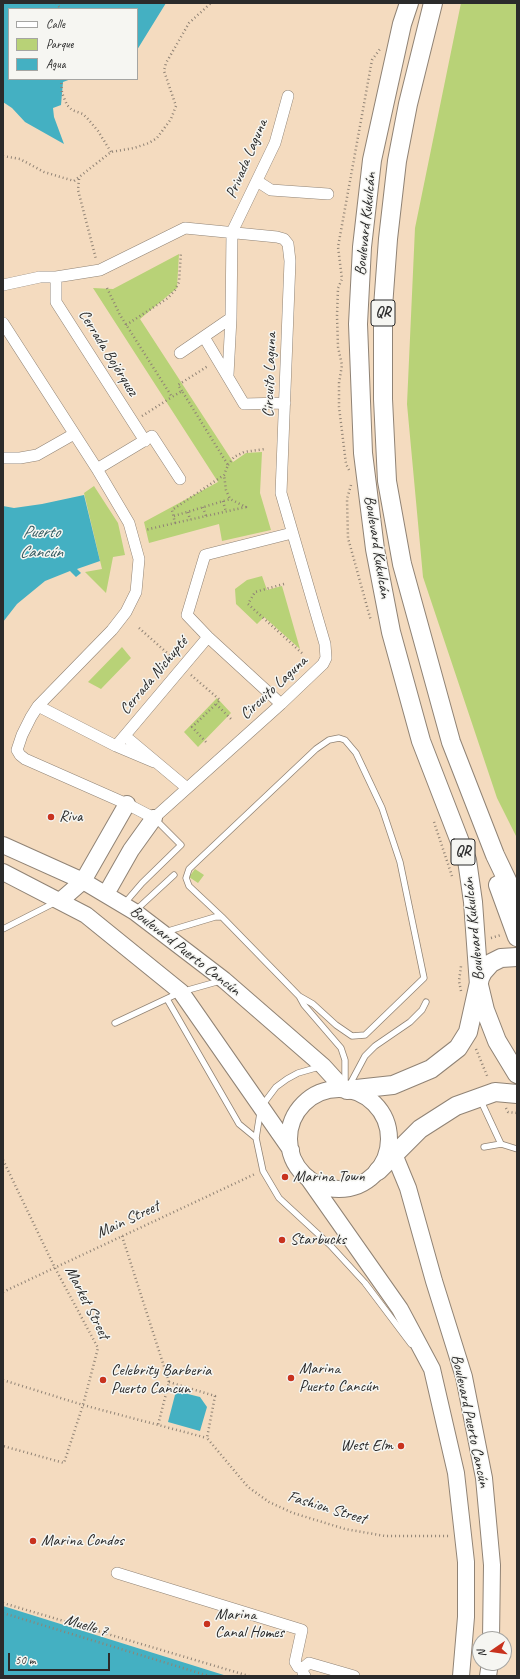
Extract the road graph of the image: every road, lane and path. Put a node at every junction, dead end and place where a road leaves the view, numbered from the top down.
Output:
1 (211, 3) edge
2 (409, 3) edge
3 (433, 3) edge
4 (60, 80) edge
5 (288, 96) dead end
6 (111, 152) junction
7 (3, 156) edge
8 (79, 179) junction
9 (257, 181) junction
10 (328, 194) dead end
11 (232, 232) junction
12 (181, 252) dead end
13 (97, 263) dead end
14 (56, 277) junction
15 (3, 285) edge
16 (107, 288) dead end
17 (231, 318) junction
18 (3, 323) edge
19 (126, 325) junction
20 (204, 337) junction
21 (180, 352) dead end
22 (218, 359) junction
23 (228, 376) junction
24 (182, 391) junction
25 (172, 397) junction
26 (285, 403) junction
27 (133, 422) junction
28 (74, 434) junction
29 (145, 441) junction
30 (265, 449) dead end
31 (3, 458) edge
32 (228, 465) junction
33 (97, 469) junction
34 (224, 475) junction
35 (180, 479) dead end
36 (230, 499) junction
37 (223, 501) junction
38 (203, 507) junction
39 (188, 512) junction
40 (226, 512) junction
41 (174, 516) junction
42 (206, 516) junction
43 (190, 520) junction
44 (175, 523) junction
45 (145, 530) dead end
46 (292, 533) junction
47 (284, 584) dead end
48 (208, 637) junction
49 (304, 655) dead end
50 (216, 704) dead end
51 (281, 704) junction
52 (38, 706) junction
53 (125, 736) junction
54 (206, 742) dead end
55 (116, 746) junction
56 (154, 762) junction
57 (186, 788) junction
58 (127, 804) junction
59 (154, 818) junction
60 (3, 845) edge
61 (495, 855) junction
62 (3, 872) edge
63 (174, 875) dead end
64 (83, 881) junction
65 (106, 894) junction
66 (60, 900) junction
67 (517, 902) edge
68 (129, 908) junction
69 (222, 917) junction
70 (3, 930) edge
71 (164, 933) junction
72 (512, 936) edge
73 (487, 940) dead end
74 (517, 957) edge
75 (224, 980) junction
76 (460, 984) dead end
77 (479, 985) junction
78 (174, 996) junction
79 (299, 996) junction
80 (462, 998) dead end
81 (426, 1002) dead end
82 (114, 1023) dead end
83 (468, 1032) junction
84 (323, 1066) junction
85 (517, 1074) edge
86 (346, 1090) junction
87 (487, 1094) junction
88 (517, 1094) edge
89 (261, 1107) junction
90 (517, 1113) edge
91 (256, 1138) junction
92 (500, 1144) junction
93 (484, 1147) dead end
94 (392, 1149) junction
95 (291, 1150) junction
96 (517, 1150) edge
97 (3, 1160) edge
98 (262, 1170) junction
99 (378, 1171) joint
100 (308, 1178) junction
101 (122, 1236) junction
102 (55, 1268) junction
103 (3, 1292) edge
104 (432, 1369) junction
105 (3, 1380) edge
106 (169, 1382) junction
107 (83, 1405) junction
108 (158, 1425) junction
109 (207, 1438) junction
110 (3, 1446) edge
111 (463, 1535) junction
112 (117, 1572) dead end
113 (3, 1603) edge
114 (3, 1613) edge
115 (491, 1631) edge
116 (304, 1672) edge
117 (209, 1676) edge
118 (249, 1676) edge
119 (354, 1676) edge
120 (461, 1676) edge

1 - 6 path
2 - 77 main road, Boulevard Kukulcán / QR
3 - 61 main road, Boulevard Kukulcán / QR
4 - 6 path
5 - 9 street, Privada Laguna
6 - 8 path
7 - 8 path
8 - 13 path
9 - 10 street
9 - 11 street, Privada Laguna
11 - 14 street, Circuito Laguna
11 - 17 street
11 - 26 street, Circuito Laguna
12 - 19 path
14 - 15 street, Circuito Laguna
14 - 27 street, Cerrada Bojórquez
16 - 19 path
17 - 20 street
17 - 23 street
18 - 28 street
19 - 25 path
20 - 21 street
20 - 22 street
22 - 23 street
22 - 24 path
23 - 26 street
24 - 25 path
24 - 32 path
25 - 27 path
26 - 46 street, Circuito Laguna
27 - 29 street, Cerrada Bojórquez
28 - 31 street
28 - 33 street
29 - 33 street
29 - 35 street
30 - 32 path
32 - 34 path
33 - 52 street
34 - 36 path
34 - 41 path
36 - 37 path
36 - 40 path
37 - 38 path
37 - 40 path
38 - 39 path
38 - 42 path
39 - 41 path
39 - 43 path
40 - 42 path
41 - 44 path
42 - 43 path
43 - 44 path
44 - 45 path
46 - 48 street, Cerrada Nichupté
46 - 51 street, Circuito Laguna
47 - 49 path
48 - 51 street, Cerrada Nichupté
48 - 53 street, Cerrada Nichupté
50 - 54 path
51 - 57 street, Circuito Laguna
52 - 55 street, Cerrada Nichupté
52 - 58 street
53 - 55 street, Cerrada Nichupté
53 - 56 street, Cerrada Nichupté
55 - 56 street, Cerrada Nichupté
56 - 57 street, Cerrada Nichupté
57 - 59 street, Circuito Laguna
58 - 59 street
58 - 64 street
59 - 65 street
59 - 68 lane
60 - 64 street, Boulevard Puerto Cancún
61 - 67 main road, Boulevard Kukulcán / QR
61 - 72 main road
62 - 66 street, Boulevard Puerto Cancún
63 - 68 lane
64 - 65 street, Boulevard Puerto Cancún
64 - 66 street
65 - 68 street, Boulevard Puerto Cancún
66 - 70 lane
66 - 78 street, Boulevard Puerto Cancún
68 - 71 street, Boulevard Puerto Cancún
69 - 71 lane
69 - 79 lane
69 - 79 lane
71 - 75 street, Boulevard Puerto Cancún
72 - 73 path
74 - 77 main road
75 - 78 lane
75 - 84 street, Boulevard Puerto Cancún
76 - 80 path
77 - 83 main road
77 - 85 main road, Boulevard Kukulcán / QR
78 - 82 lane
78 - 89 street, Boulevard Puerto Cancún
78 - 91 lane
79 - 86 lane
81 - 86 lane
83 - 86 main road
83 - 87 path
84 - 86 street, Boulevard Puerto Cancún
84 - 89 lane
86 - 94 street
86 - 95 street
87 - 88 main road
87 - 90 path
87 - 92 lane
87 - 94 main road
89 - 91 lane
89 - 95 street, Boulevard Puerto Cancún
91 - 98 lane
92 - 93 lane
92 - 96 lane
94 - 99 main road
94 - 115 street, Boulevard Puerto Cancún
95 - 100 street
97 - 102 path, Market Street
98 - 101 path, Main Street
98 - 104 lane
99 - 100 street
100 - 104 street, Boulevard Puerto Cancún
101 - 102 path, Main Street
101 - 106 path
102 - 103 path, Main Street
102 - 107 path, Market Street
104 - 111 street, Boulevard Puerto Cancún
105 - 107 path
106 - 108 path
106 - 109 path
107 - 108 path
107 - 110 path, Market Street
108 - 109 path
109 - 111 path, Fashion Street
111 - 120 street, Boulevard Puerto Cancún
112 - 116 street
113 - 118 path
114 - 117 path, Muelle 7
116 - 119 street

